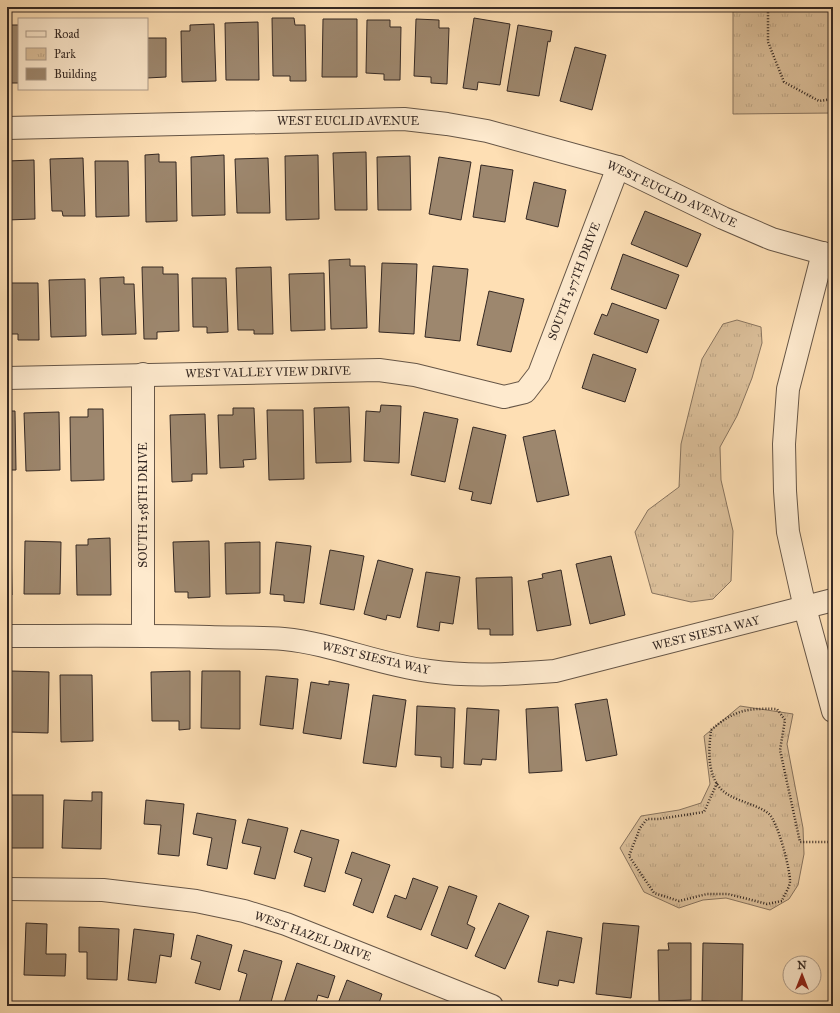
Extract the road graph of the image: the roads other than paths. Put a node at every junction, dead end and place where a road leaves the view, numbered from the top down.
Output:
1 (7, 128) edge
2 (618, 167) junction
3 (828, 255) edge
4 (143, 374) junction
5 (7, 378) edge
6 (525, 392) joint
7 (833, 600) edge
8 (805, 608) junction
9 (143, 635) junction
10 (7, 636) edge
11 (833, 711) edge
12 (7, 889) edge
13 (492, 1006) edge

1 - 2 street, WEST EUCLID AVENUE
2 - 3 street, WEST EUCLID AVENUE
2 - 6 street, SOUTH 257TH DRIVE
3 - 8 street
4 - 5 street, WEST VALLEY VIEW DRIVE
4 - 6 street, WEST VALLEY VIEW DRIVE
4 - 9 street, SOUTH 258TH DRIVE
7 - 8 street, WEST SIESTA WAY
8 - 9 street, WEST SIESTA WAY
8 - 11 street
9 - 10 street, WEST SIESTA WAY
12 - 13 street, WEST HAZEL DRIVE

